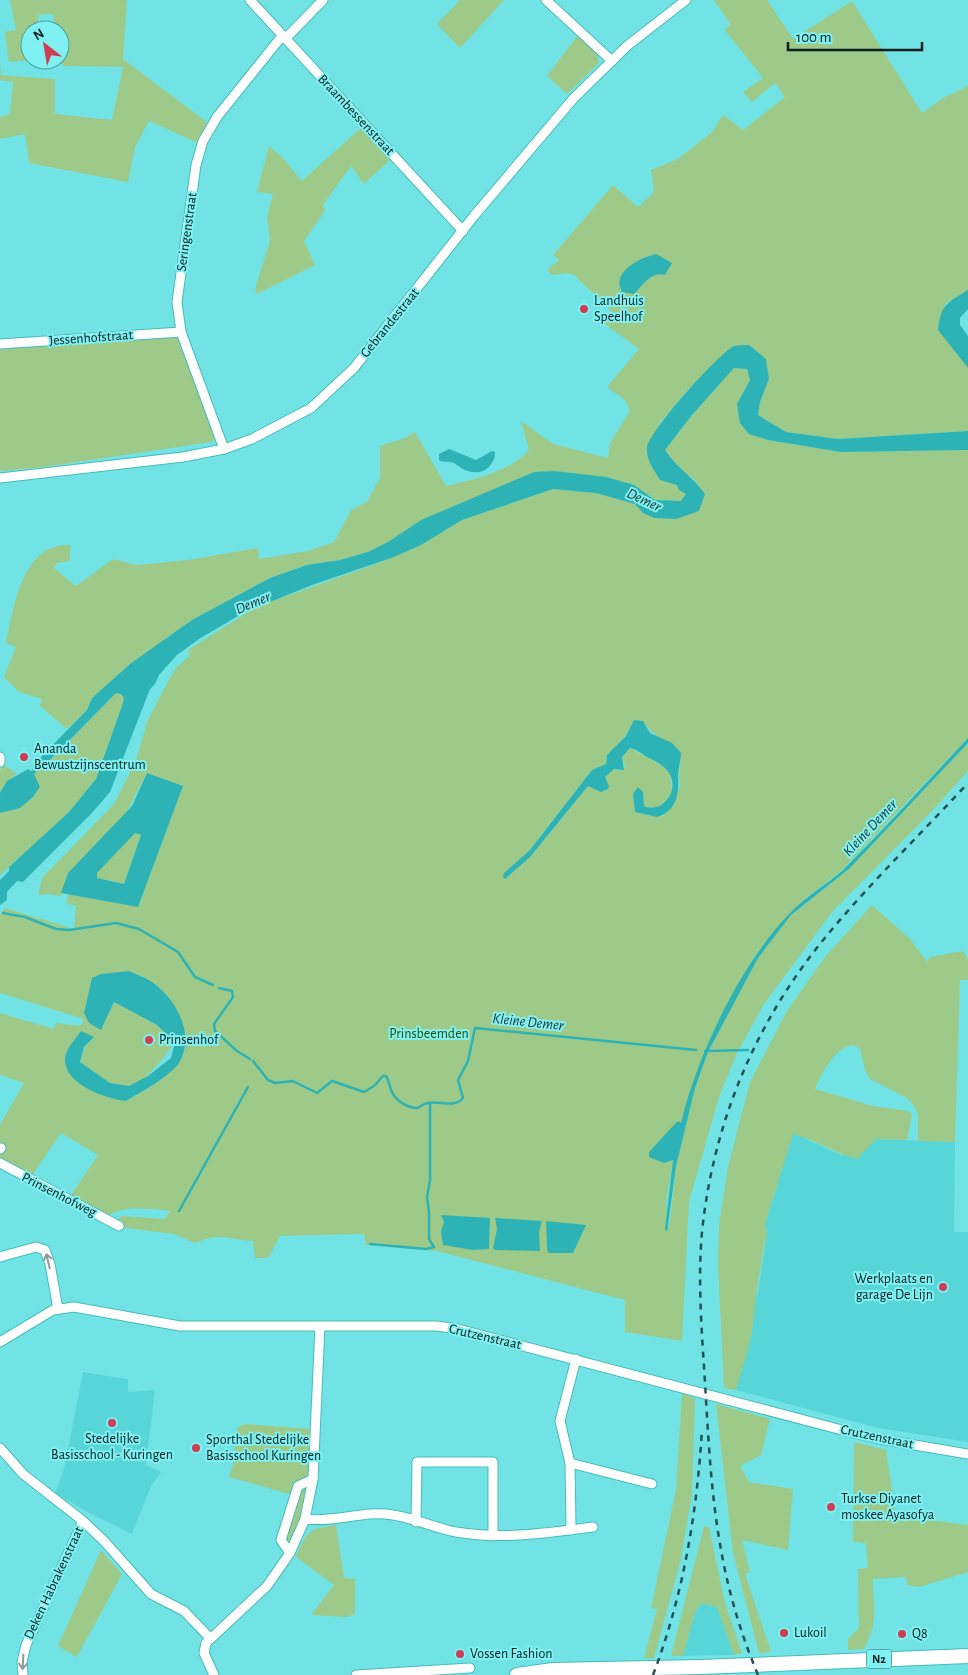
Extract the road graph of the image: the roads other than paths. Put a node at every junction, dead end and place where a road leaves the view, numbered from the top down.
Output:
1 (250, 0) edge
2 (323, 0) edge
3 (546, 0) edge
4 (686, 0) edge
5 (284, 37) junction
6 (612, 61) junction
7 (463, 231) junction
8 (181, 332) junction
9 (0, 344) edge
10 (224, 449) junction
11 (0, 478) edge
12 (0, 757) edge
13 (0, 762) edge
14 (0, 1163) edge
15 (119, 1226) dead end
16 (0, 1256) edge
17 (58, 1309) junction
18 (320, 1326) junction
19 (0, 1342) edge
20 (576, 1359) junction
21 (0, 1448) edge
22 (968, 1454) edge
23 (570, 1463) junction
24 (313, 1479) junction
25 (652, 1484) dead end
26 (305, 1518) junction
27 (83, 1522) junction
28 (416, 1522) junction
29 (593, 1527) dead end
30 (571, 1530) junction
31 (493, 1536) junction
32 (290, 1553) junction
33 (210, 1638) junction
34 (968, 1656) edge
35 (968, 1665) edge
36 (470, 1668) dead end
37 (23, 1675) edge
38 (214, 1675) edge
39 (356, 1675) edge
40 (517, 1675) edge
41 (713, 1675) edge

1 - 5 street, Braambessenstraat
2 - 5 street, Seringenstraat
3 - 6 street
4 - 6 street, Gebrandestraat
5 - 7 street, Braambessenstraat
5 - 8 street, Seringenstraat
6 - 7 street, Gebrandestraat
7 - 10 street, Gebrandestraat
8 - 9 street, Jessenhofstraat
8 - 10 street, Seringenstraat
10 - 11 street, Gebrandestraat
12 - 13 street
14 - 15 street, Prinsenhofweg
17 -> 16 street
17 - 18 street, Crutzenstraat
17 - 19 street, Crutzenstraat
18 - 20 street, Crutzenstraat
18 - 24 street
20 - 22 street, Crutzenstraat
20 - 23 street
21 - 27 street
23 - 25 street
23 - 30 street
24 - 26 street
24 - 32 street
26 - 28 street
26 - 32 street
27 - 33 street
27 -> 37 street, Deken Habrakenstraat
28 - 31 street
28 - 31 street
29 - 30 street
30 - 31 street
32 - 33 street
33 - 38 street
34 - 40 main road, N2
35 - 41 main road, N2
36 - 39 street

